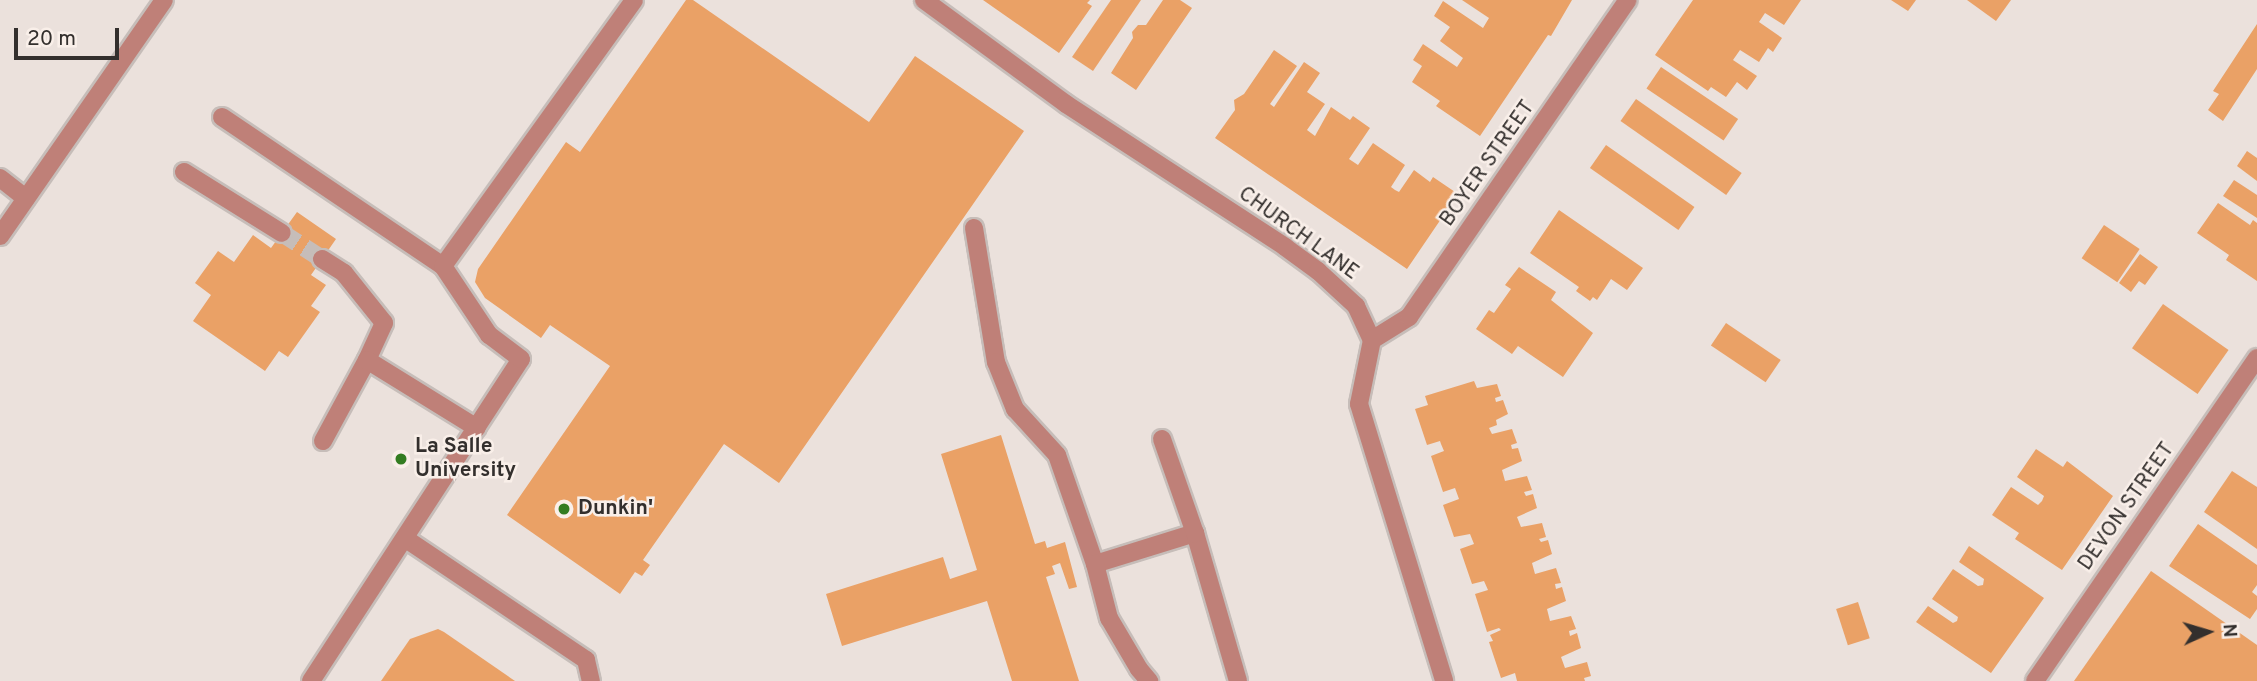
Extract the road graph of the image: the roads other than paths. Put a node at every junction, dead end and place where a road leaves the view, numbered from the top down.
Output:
1 (164, 0) edge
2 (634, 0) edge
3 (924, 0) edge
4 (1628, 0) edge
5 (222, 117) dead end
6 (184, 172) dead end
7 (0, 178) edge
8 (26, 198) junction
9 (974, 228) dead end
10 (282, 233) tunnel mouth
11 (0, 236) edge
12 (322, 259) tunnel mouth
13 (443, 266) junction
14 (1372, 340) junction
15 (2257, 358) edge
16 (367, 360) junction
17 (477, 428) junction
18 (1162, 439) dead end
19 (323, 441) dead end
20 (1195, 533) junction
21 (406, 539) junction
22 (1095, 564) junction
23 (311, 681) edge
24 (592, 681) edge
25 (1149, 681) edge
26 (1238, 681) edge
27 (1444, 681) edge
28 (2035, 681) edge

1 - 8 street
2 - 13 street
3 - 14 street, CHURCH LANE
4 - 14 street, BOYER STREET
5 - 13 street
6 - 10 street
7 - 8 street
8 - 11 street
9 - 22 street
12 - 16 street
13 - 17 street
14 - 27 street
15 - 28 street, DEVON STREET
16 - 17 street
16 - 19 street
17 - 21 street
18 - 20 street
20 - 22 street
20 - 26 street
21 - 23 street
21 - 24 street
22 - 25 street

